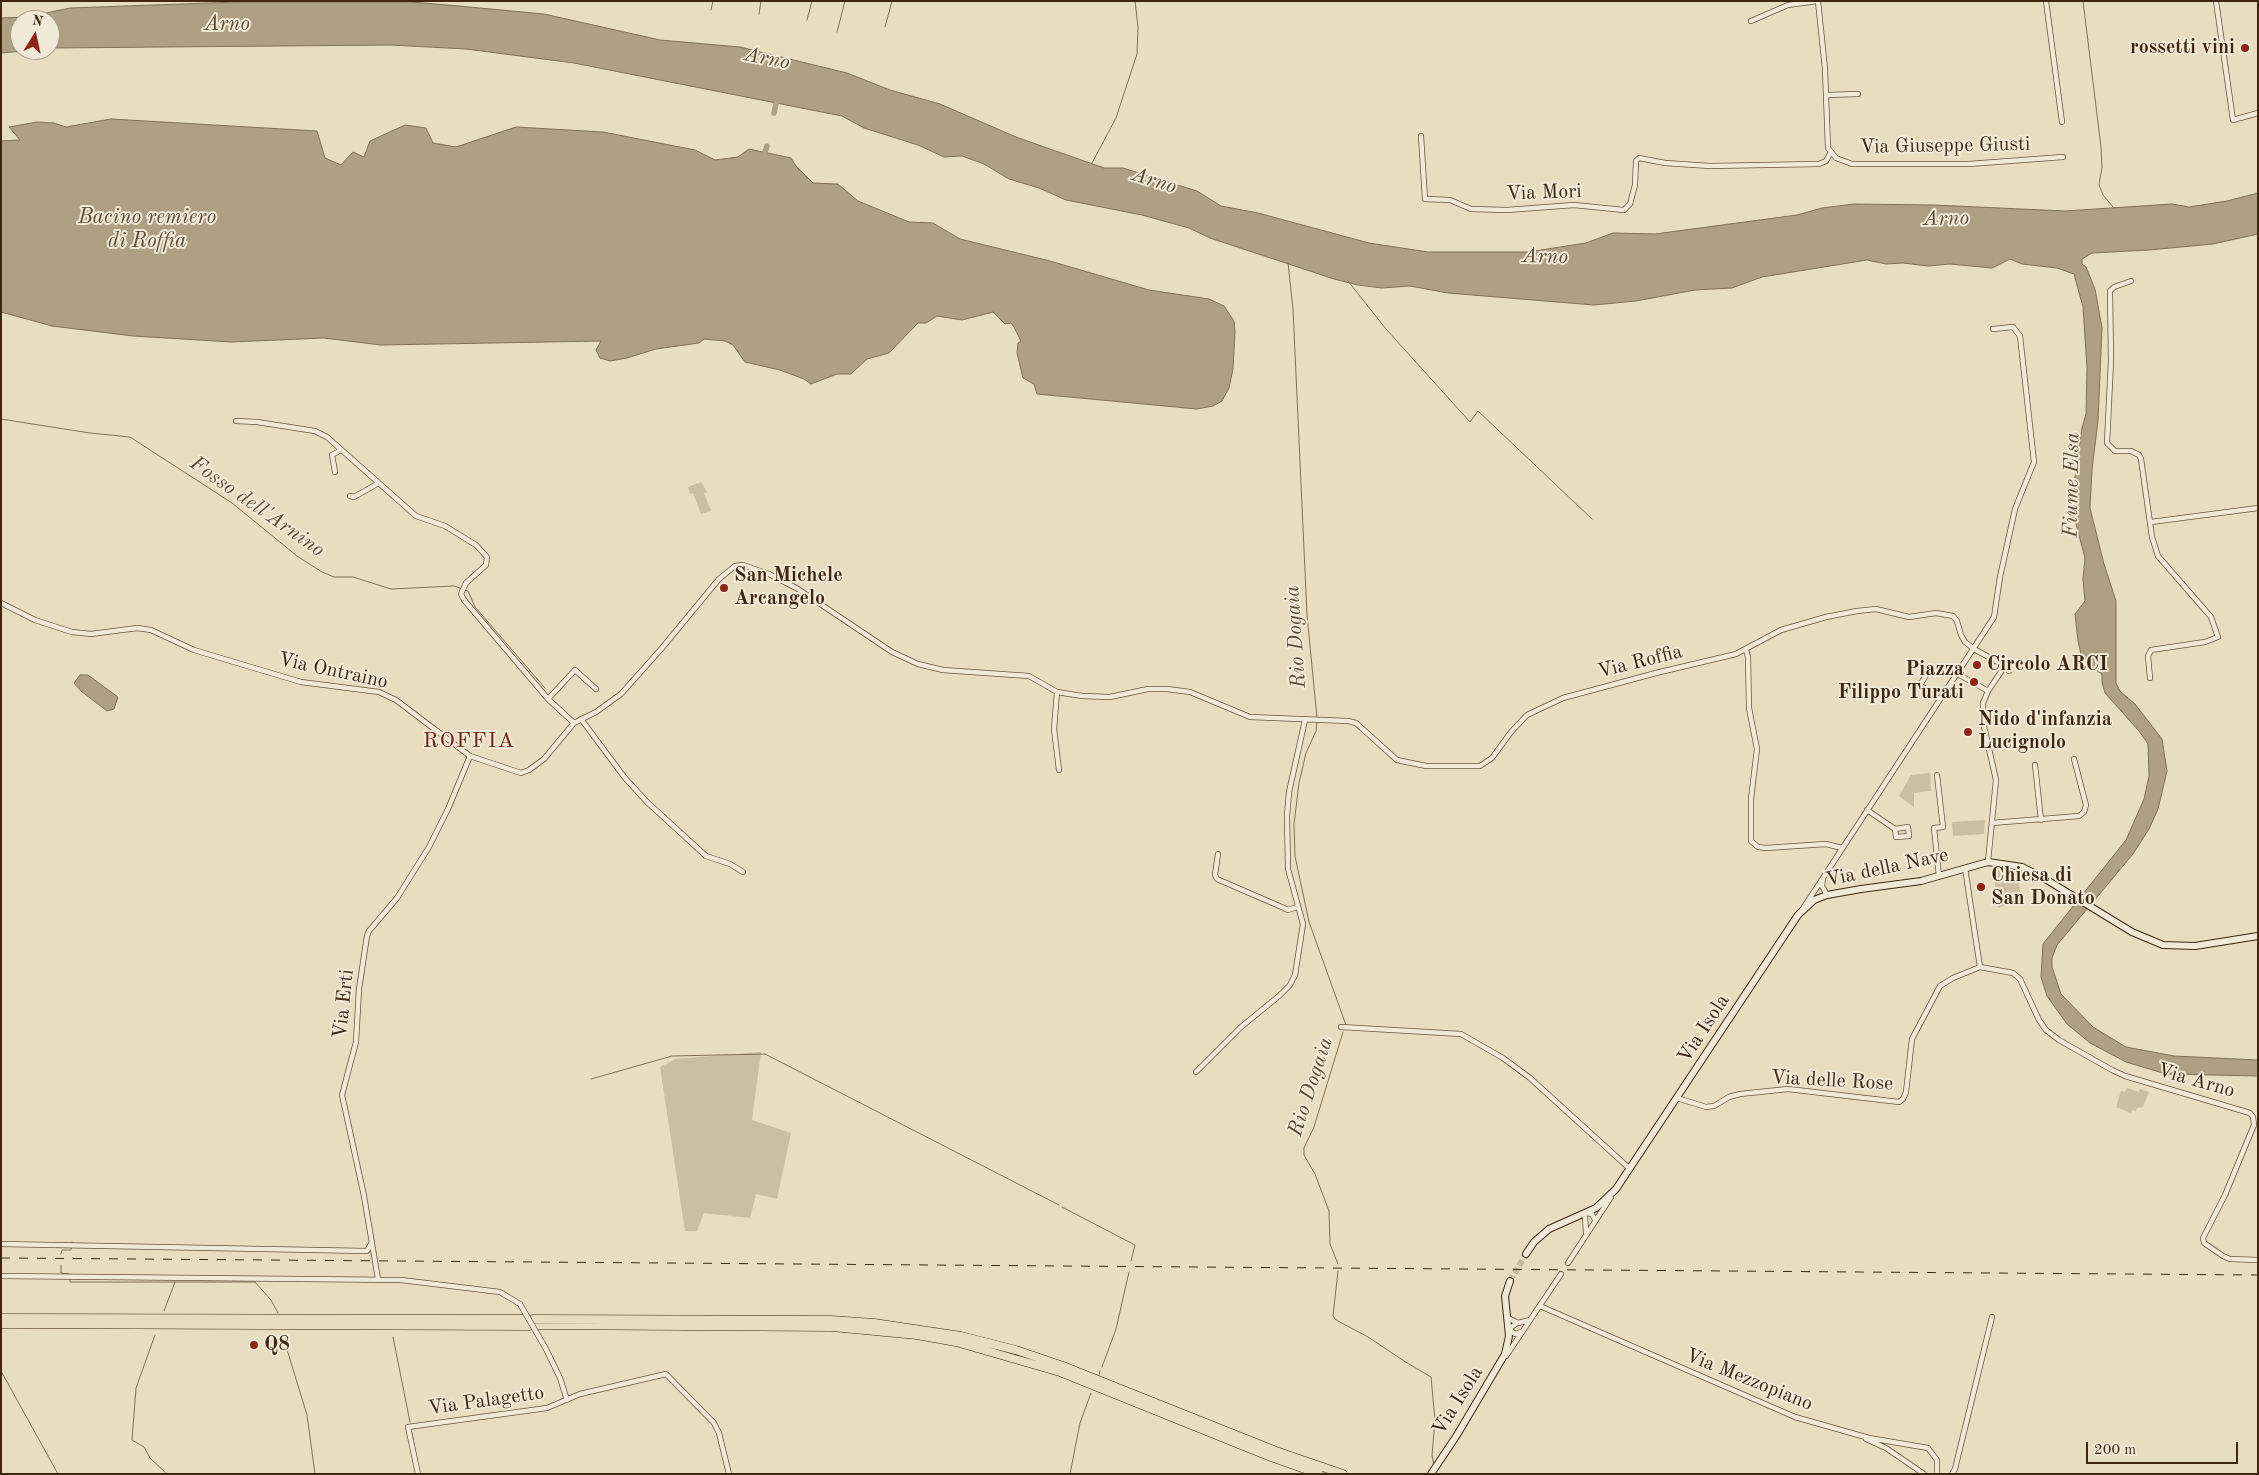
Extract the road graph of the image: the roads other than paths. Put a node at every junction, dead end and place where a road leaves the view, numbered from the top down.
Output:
1 (1818, 1) edge
2 (2046, 1) edge
3 (2216, 1) edge
4 (1751, 21) dead end
5 (1858, 94) dead end
6 (1826, 95) junction
7 (2258, 113) edge
8 (2062, 122) dead end
9 (1421, 136) dead end
10 (1831, 152) junction
11 (2063, 157) dead end
12 (2131, 282) dead end
13 (1993, 330) dead end
14 (236, 421) dead end
15 (341, 450) junction
16 (335, 472) dead end
17 (377, 484) junction
18 (350, 496) dead end
19 (2258, 508) edge
20 (2151, 522) junction
21 (1, 603) edge
22 (1974, 649) junction
23 (1746, 650) junction
24 (2004, 666) junction
25 (1930, 669) dead end
26 (2009, 671) dead end
27 (1956, 672) junction
28 (2150, 678) dead end
29 (596, 688) dead end
30 (1988, 691) junction
31 (1057, 692) junction
32 (1939, 699) junction
33 (548, 700) junction
34 (581, 719) junction
35 (1305, 720) junction
36 (574, 723) junction
37 (470, 756) junction
38 (2074, 759) dead end
39 (2035, 766) dead end
40 (1059, 770) dead end
41 (1937, 775) dead end
42 (1867, 810) junction
43 (2041, 820) junction
44 (1992, 823) junction
45 (1895, 829) dead end
46 (1842, 848) junction
47 (1218, 854) dead end
48 (1988, 862) junction
49 (1964, 868) junction
50 (743, 872) dead end
51 (1939, 876) junction
52 (1823, 878) junction
53 (1817, 885) junction
54 (1824, 896) junction
55 (1297, 907) junction
56 (1798, 915) junction
57 (2258, 936) edge
58 (1980, 967) junction
59 (1341, 1027) dead end
60 (1196, 1072) dead end
61 (1677, 1098) junction
62 (1630, 1170) junction
63 (1616, 1189) junction
64 (1587, 1213) junction
65 (1569, 1220) junction
66 (1586, 1224) junction
67 (1593, 1224) junction
68 (1586, 1235) junction
69 (372, 1242) junction
70 (1, 1244) edge
71 (1526, 1254) tunnel mouth
72 (2258, 1260) edge
73 (1568, 1263) dead end
74 (1561, 1274) dead end
75 (1, 1276) edge
76 (378, 1279) junction
77 (1510, 1281) tunnel mouth
78 (1540, 1306) junction
79 (1506, 1313) junction
80 (1992, 1317) dead end
81 (1, 1318) edge
82 (1531, 1319) junction
83 (531, 1322) junction
84 (1520, 1323) junction
85 (1, 1324) edge
86 (1509, 1329) junction
87 (1524, 1330) junction
88 (1499, 1366) junction
89 (567, 1400) junction
90 (1856, 1434) junction
91 (418, 1474) edge
92 (729, 1474) edge
93 (1319, 1474) edge
94 (1343, 1474) edge
95 (1431, 1474) edge
96 (1924, 1474) edge
97 (1937, 1474) edge
98 (1952, 1474) edge

1 - 4 street
1 - 6 street
2 - 8 street
3 - 7 street
5 - 6 street
6 - 10 street
9 - 10 street, Via Mori
10 - 11 street, Via Giuseppe Giusti
12 - 20 street
13 - 22 street, Via Isola
14 - 15 street
15 - 16 street
15 - 17 street
17 - 18 street
17 - 33 street
19 - 20 street
20 - 28 street
21 - 37 street, Via Ontraino
22 - 23 street, Via Roffia
22 - 24 street
22 - 27 street, Via Isola
23 - 35 street, Via Roffia
23 - 46 street
24 - 26 street
24 - 30 street
25 - 32 street
27 - 30 street
27 - 32 street, Via Isola
29 - 33 street
30 - 44 street
31 - 34 street, Via Ontraino
31 - 35 street, Via Roffia
31 - 40 street
32 - 42 street, Via Isola
33 - 36 street
34 - 36 street, Via Ontraino
34 - 50 street
35 - 55 street
36 - 37 street, Via Ontraino
37 - 69 street, Via Erti
38 - 43 street
39 - 43 street
41 - 51 street
42 - 45 street
42 - 46 street, Via Isola
43 - 44 street
44 - 48 street
46 - 52 street, Via Isola
47 - 55 street
48 - 49 street, Via della Nave
48 - 57 street, Via della Nave
49 - 51 street, Via della Nave
49 - 58 street
51 - 54 street, Via della Nave
52 - 53 street, Via Isola
52 - 54 street
53 - 54 street
53 - 56 street, Via Isola
54 - 56 street, Via della Nave
55 - 60 street
56 - 61 street, Via Isola
58 - 61 street, Via delle Rose
58 - 72 street, Via Arno
59 - 62 street
61 - 62 street, Via Isola
62 - 63 street, Via Isola
63 - 64 street, Via Isola
63 - 67 street, Via Isola
64 - 65 street, Via Isola
64 - 66 street, Via Isola
64 - 67 street
65 - 66 street
65 - 71 street, Via Isola
66 - 67 street
66 - 68 street, Via Isola
67 - 68 street, Via Isola
68 - 73 street, Via Isola
69 - 70 street
69 - 76 street, Via Erti
74 - 78 street, Via Isola
75 - 76 street, Via Palagetto
76 - 89 street, Via Palagetto, bridge
77 - 79 street, Via Isola
78 - 82 street, Via Isola
78 - 90 street, Via Mezzopiano
79 - 84 street
79 - 86 street, Via Isola
80 - 98 street
81 - 83 highway
82 - 84 street
82 - 87 street, Via Isola
83 - 85 highway
83 - 93 highway
83 - 94 highway
84 - 86 street
84 - 87 street
86 - 87 street
86 - 88 street, Via Isola
87 - 88 street, Via Isola
88 - 95 street, Via Isola
89 - 91 street, Via Palagetto
89 - 92 street, Via Palagetto
90 - 96 street
90 - 97 street, Via Mezzopiano

